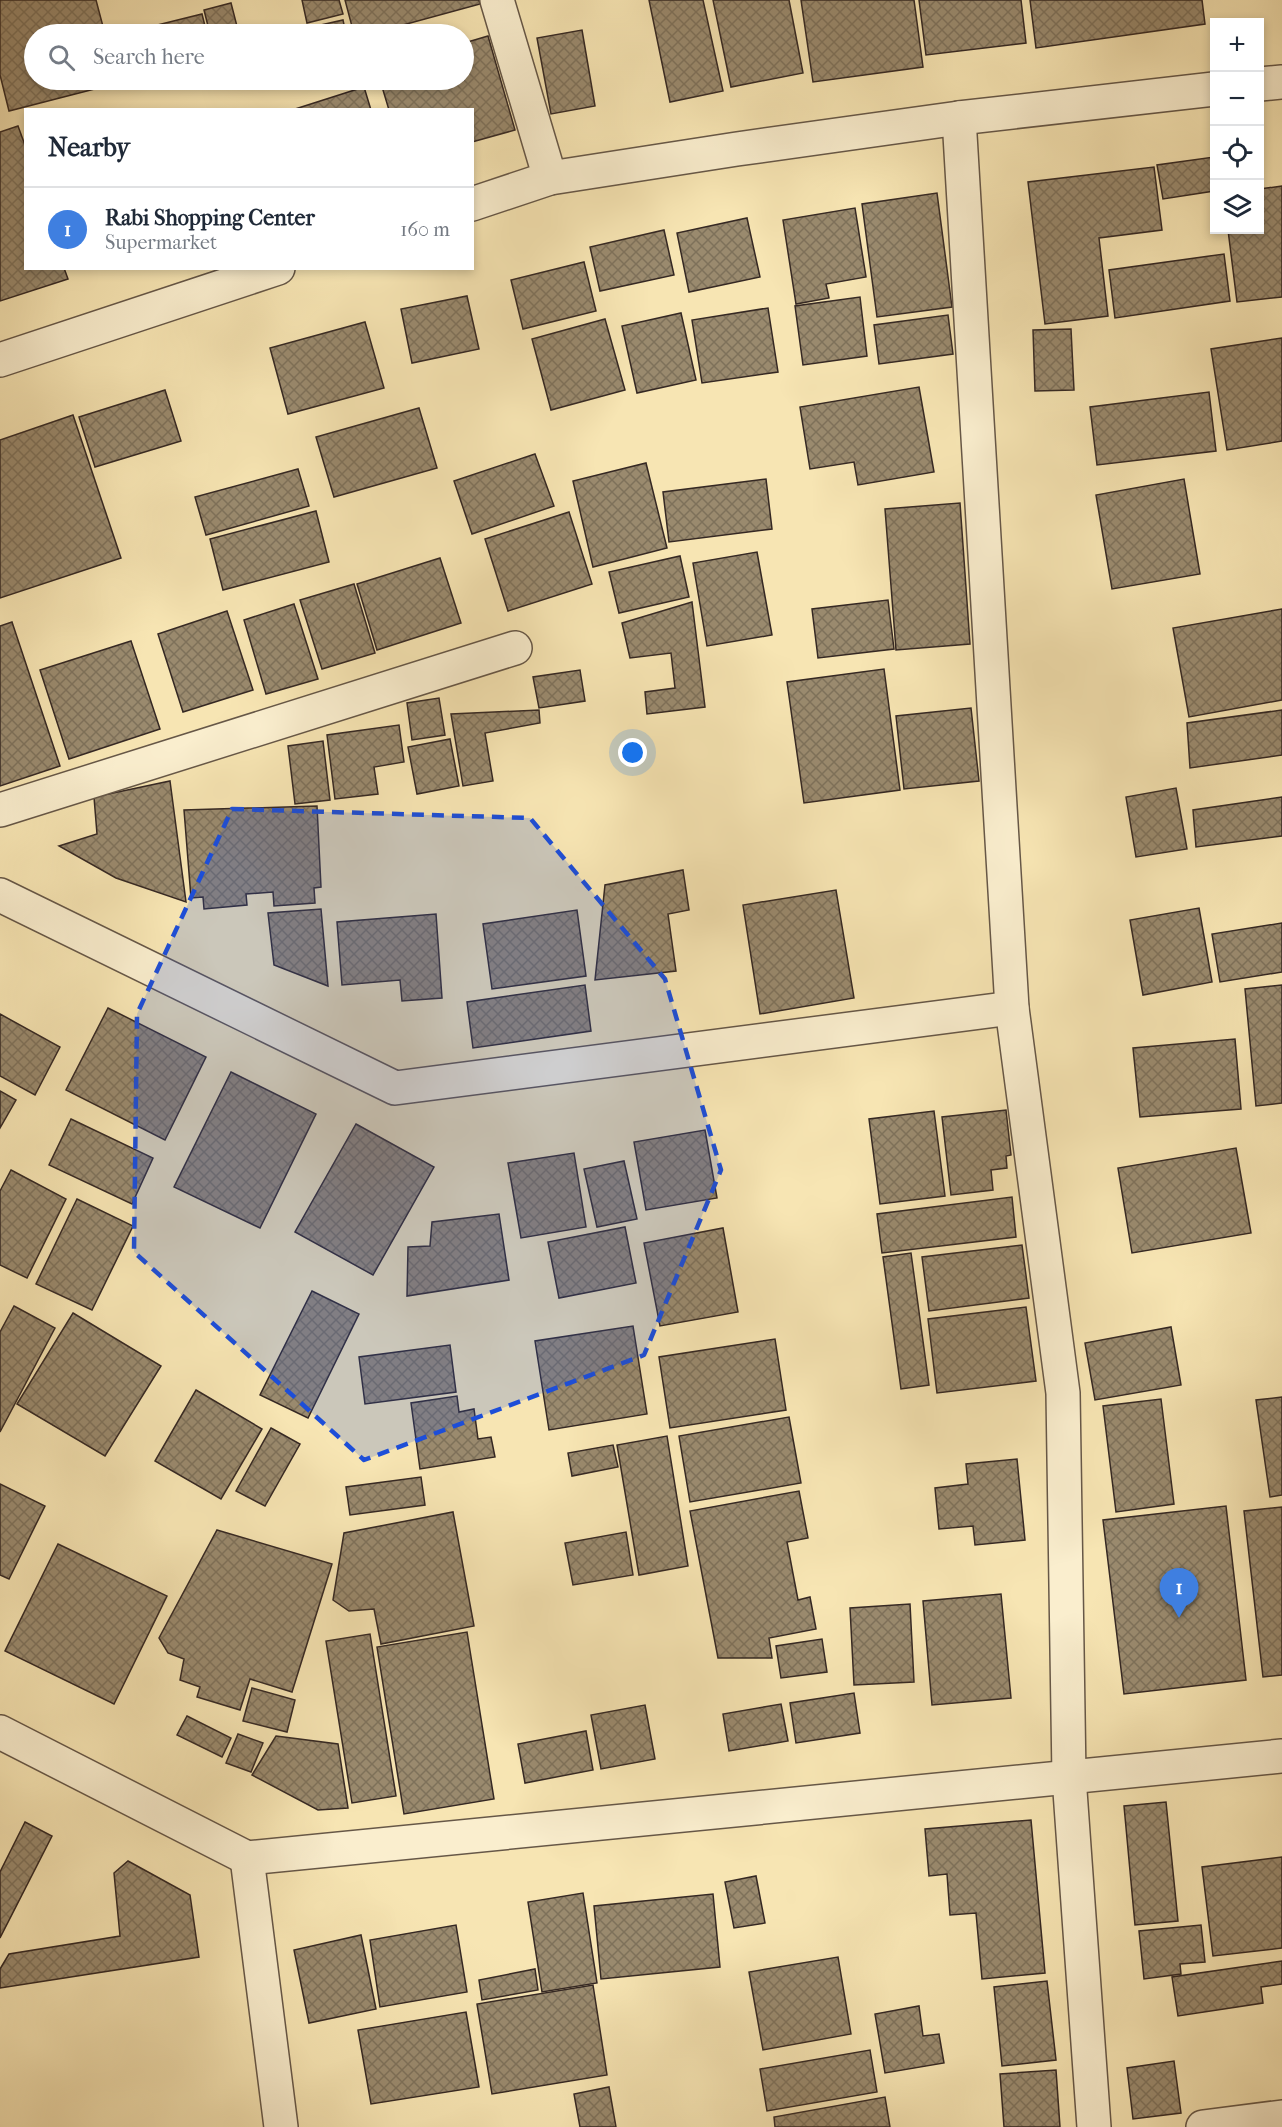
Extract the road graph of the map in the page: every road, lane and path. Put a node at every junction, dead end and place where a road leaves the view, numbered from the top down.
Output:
1 (497, 0) edge
2 (1282, 82) edge
3 (1264, 84) edge
4 (1210, 90) edge
5 (960, 118) junction
6 (550, 178) junction
7 (474, 203) edge
8 (272, 270) edge
9 (0, 360) edge
10 (515, 648) dead end
11 (0, 810) edge
12 (0, 895) edge
13 (1012, 1008) junction
14 (0, 1732) edge
15 (1282, 1756) edge
16 (1069, 1777) junction
17 (247, 1858) junction
18 (1282, 2117) edge
19 (281, 2127) edge
20 (1094, 2127) edge
21 (1203, 2127) edge

1 - 6 street
2 - 3 street
4 - 5 street
5 - 6 street
5 - 13 street
6 - 7 street
8 - 9 street
10 - 11 street
12 - 13 street
13 - 16 street
14 - 17 street
15 - 16 street
16 - 17 street
16 - 20 street
17 - 19 street
18 - 21 street

